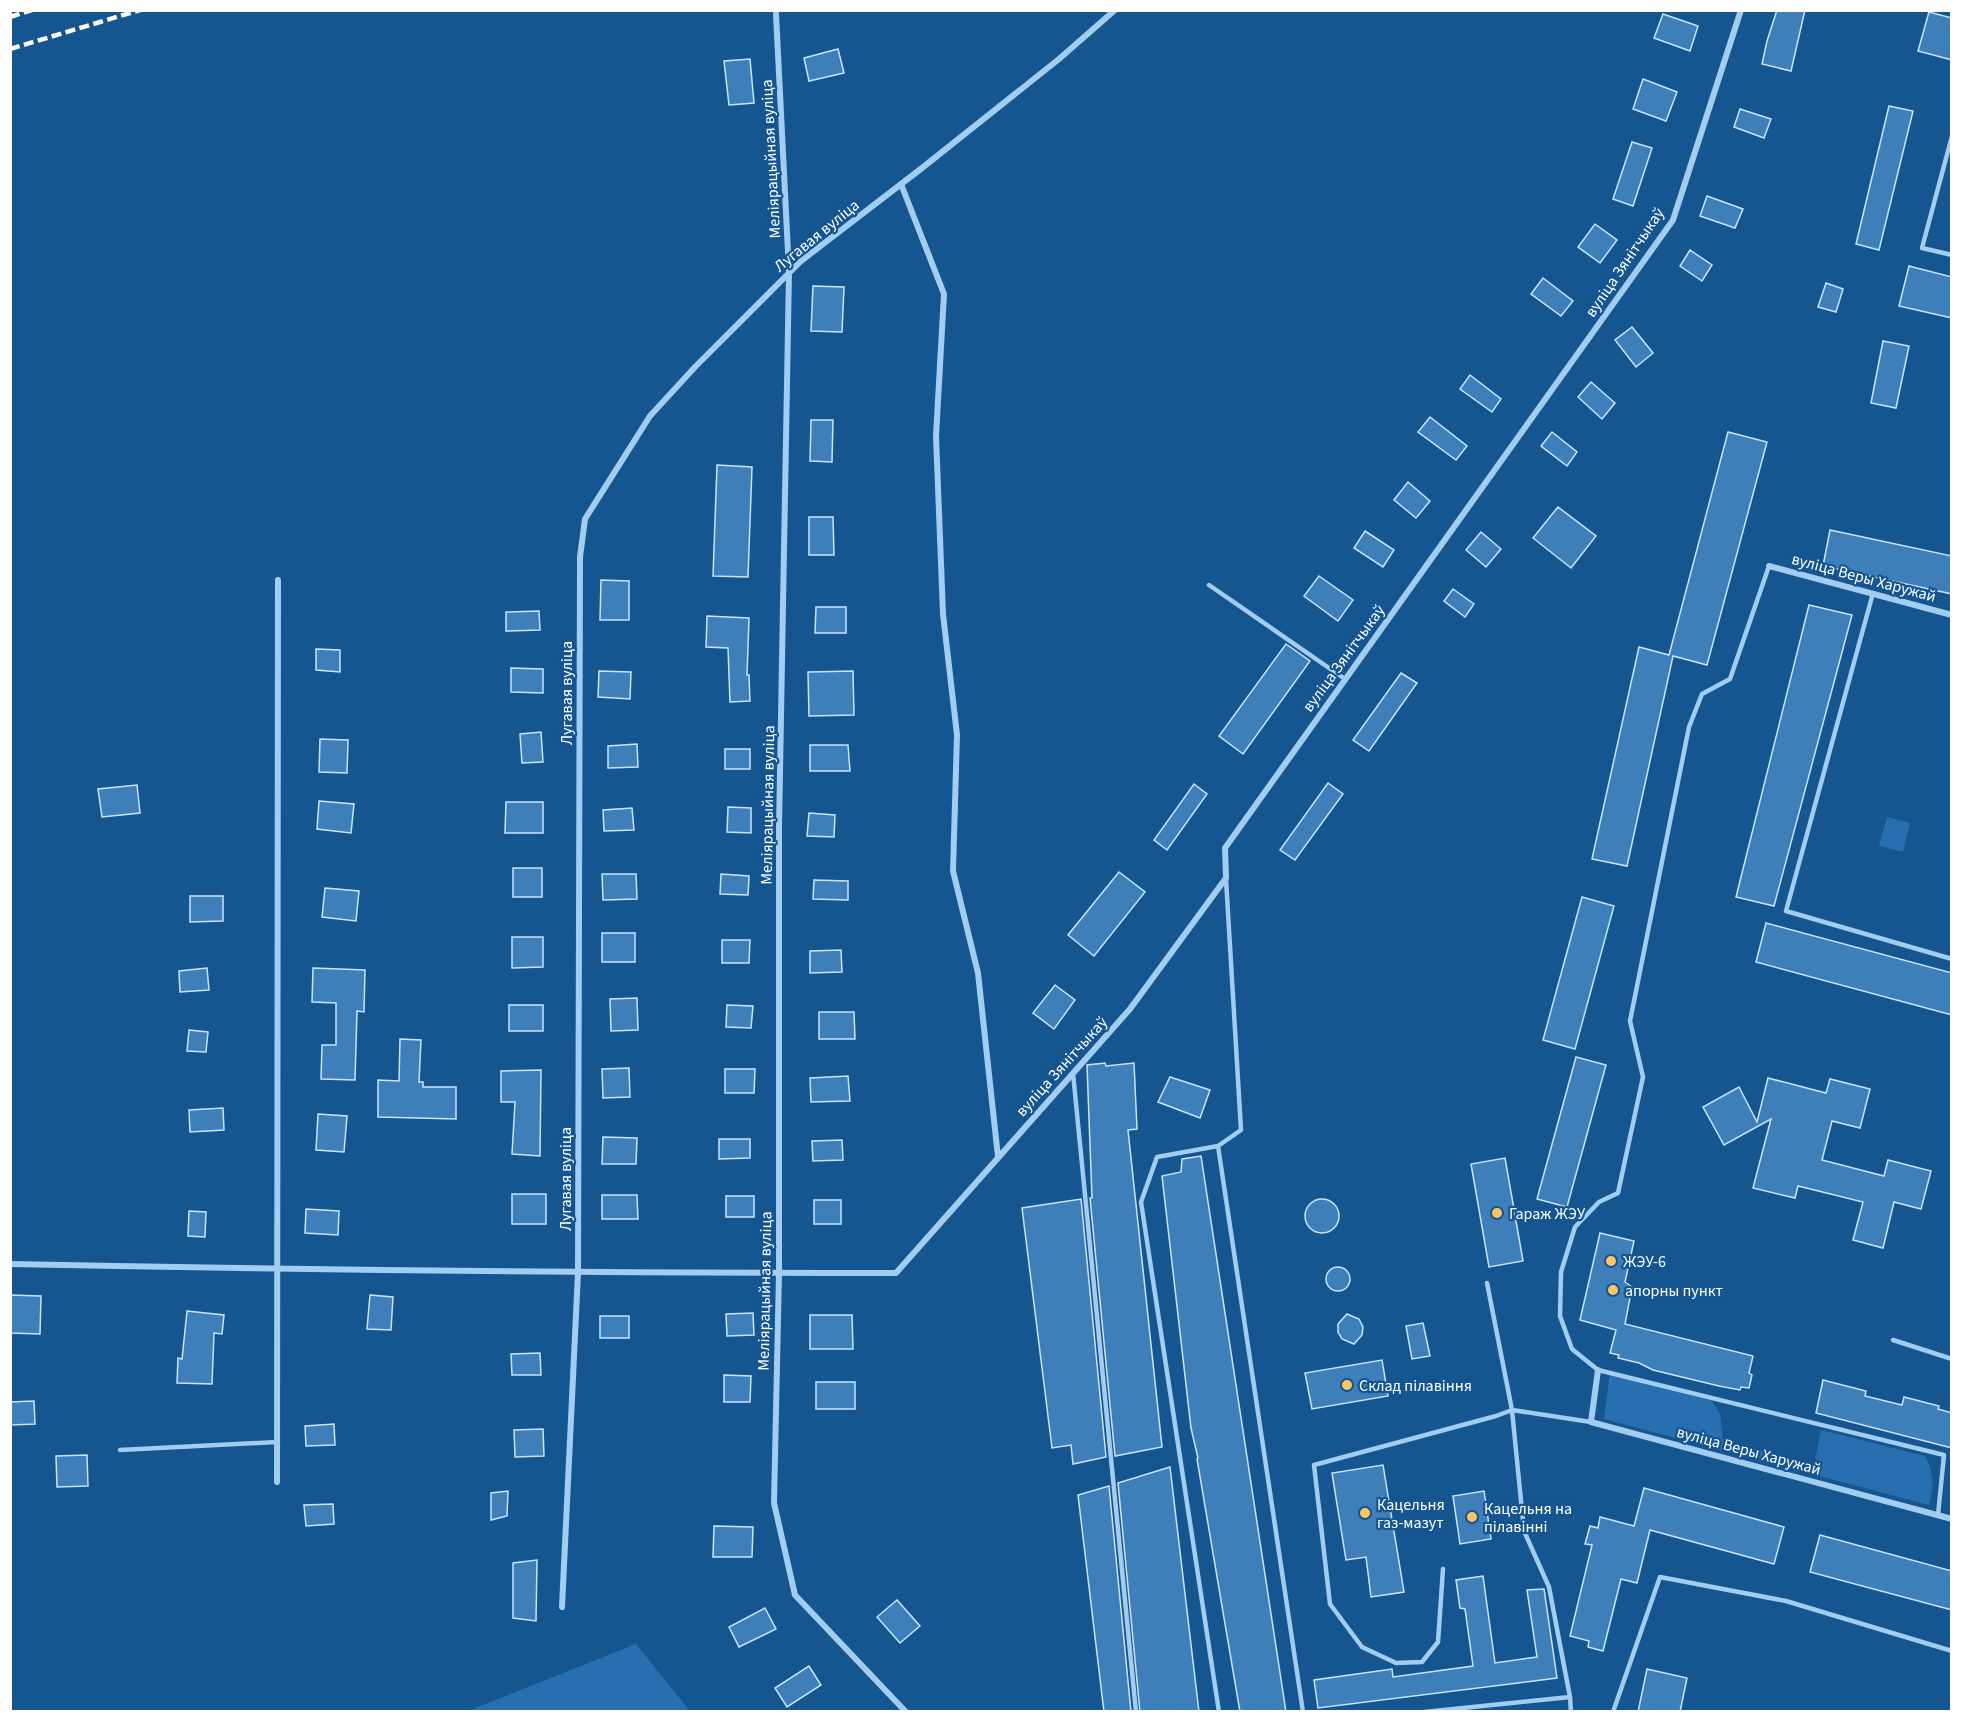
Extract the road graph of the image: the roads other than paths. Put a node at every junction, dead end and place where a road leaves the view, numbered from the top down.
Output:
1 (1115, 10) edge
2 (1741, 10) edge
3 (776, 14) dead end
4 (1952, 136) edge
5 (901, 184) junction
6 (1952, 255) edge
7 (789, 272) junction
8 (1769, 566) joint
9 (278, 580) dead end
10 (1209, 585) dead end
11 (1873, 593) junction
12 (1952, 615) edge
13 (1345, 679) junction
14 (1226, 878) junction
15 (1952, 959) edge
16 (1073, 1073) junction
17 (1218, 1146) junction
18 (998, 1157) junction
19 (10, 1264) edge
20 (276, 1270) junction
21 (578, 1273) junction
22 (778, 1273) junction
23 (1487, 1283) dead end
24 (1893, 1340) dead end
25 (1952, 1359) edge
26 (1598, 1370) junction
27 (1512, 1410) junction
28 (1591, 1422) junction
29 (277, 1442) junction
30 (120, 1450) dead end
31 (277, 1482) dead end
32 (1938, 1515) junction
33 (1952, 1518) edge
34 (1443, 1569) dead end
35 (562, 1607) dead end
36 (1952, 1651) edge
37 (1570, 1697) junction
38 (906, 1712) edge
39 (1136, 1712) edge
40 (1219, 1712) edge
41 (1303, 1712) edge
42 (1424, 1712) edge
43 (1571, 1712) edge
44 (1613, 1712) edge

1 - 5 street, Лугавая вуліца
2 - 13 street, вуліца Зянітчыкаў
3 - 7 street, Меліярацыйная вуліца
4 - 6 lane
5 - 7 street, Лугавая вуліца
5 - 18 street
7 - 21 street, Лугавая вуліца
7 - 22 street, Меліярацыйная вуліца
8 - 11 street, вуліца Веры Харужай
8 - 26 lane
9 - 20 street
10 - 13 lane
11 - 12 street, вуліца Веры Харужай
11 - 15 lane
13 - 14 street, вуліца Зянітчыкаў
14 - 16 street, вуліца Зянітчыкаў
14 - 17 lane
16 - 18 street, вуліца Зянітчыкаў
16 - 39 lane
17 - 40 lane
17 - 41 lane
18 - 22 street, вуліца Зянітчыкаў
19 - 20 street
20 - 21 street
20 - 29 street
21 - 22 street
21 - 35 street, Лугавая вуліца
22 - 38 street, Меліярацыйная вуліца
23 - 27 lane
24 - 25 lane
26 - 28 street
26 - 32 lane
27 - 28 lane
27 - 34 lane
27 - 37 lane
28 - 32 street, вуліца Веры Харужай
29 - 30 lane
29 - 31 street
32 - 33 street, вуліца Веры Харужай
36 - 44 lane
37 - 42 lane
37 - 43 lane

